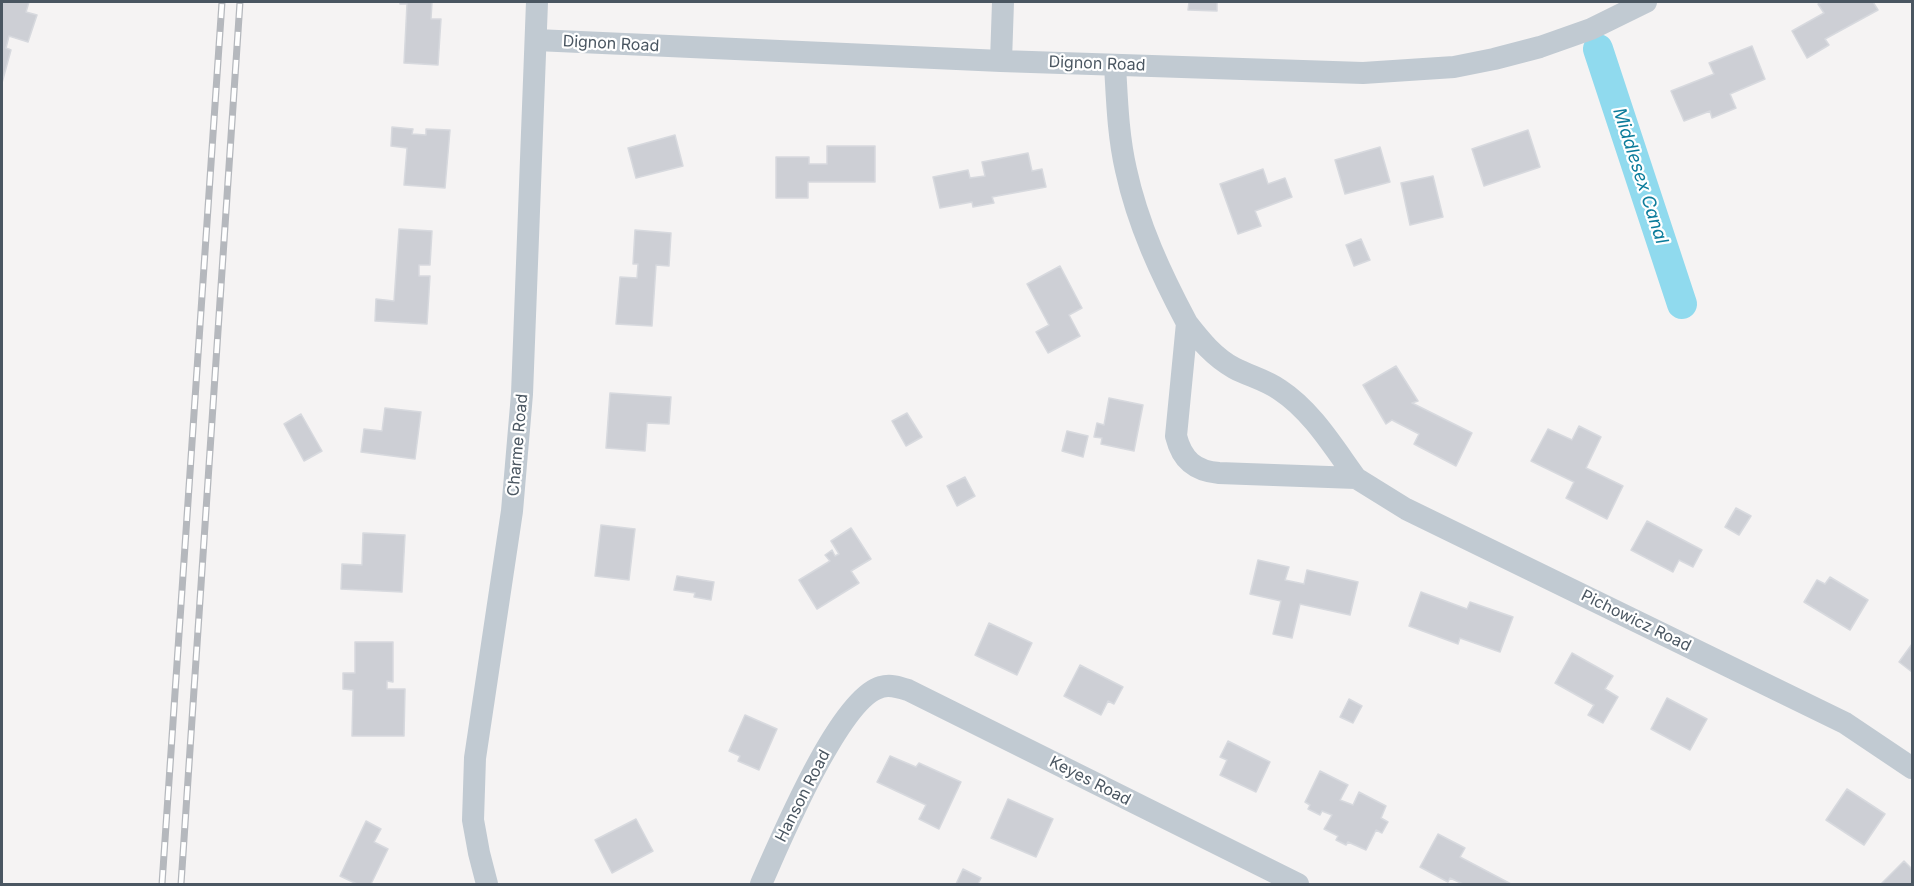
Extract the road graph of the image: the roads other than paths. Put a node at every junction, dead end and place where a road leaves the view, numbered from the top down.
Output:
1 (537, 2) edge
2 (1003, 2) edge
3 (1646, 2) edge
4 (536, 40) junction
5 (1001, 61) junction
6 (1114, 65) junction
7 (1187, 323) junction
8 (1356, 478) junction
9 (879, 687) joint
10 (1912, 768) edge
11 (487, 885) edge
12 (761, 885) edge
13 (1298, 885) edge

1 - 4 street, Charme Road
2 - 5 street
3 - 6 street, Dignon Road
4 - 5 street, Dignon Road
4 - 11 street, Charme Road
5 - 6 street, Dignon Road
6 - 7 street, Pichowicz Road
7 - 8 street, Pichowicz Road
7 - 8 street, Pichowicz Road
8 - 10 street, Pichowicz Road
9 - 12 street, Hanson Road
9 - 13 street, Keyes Road

